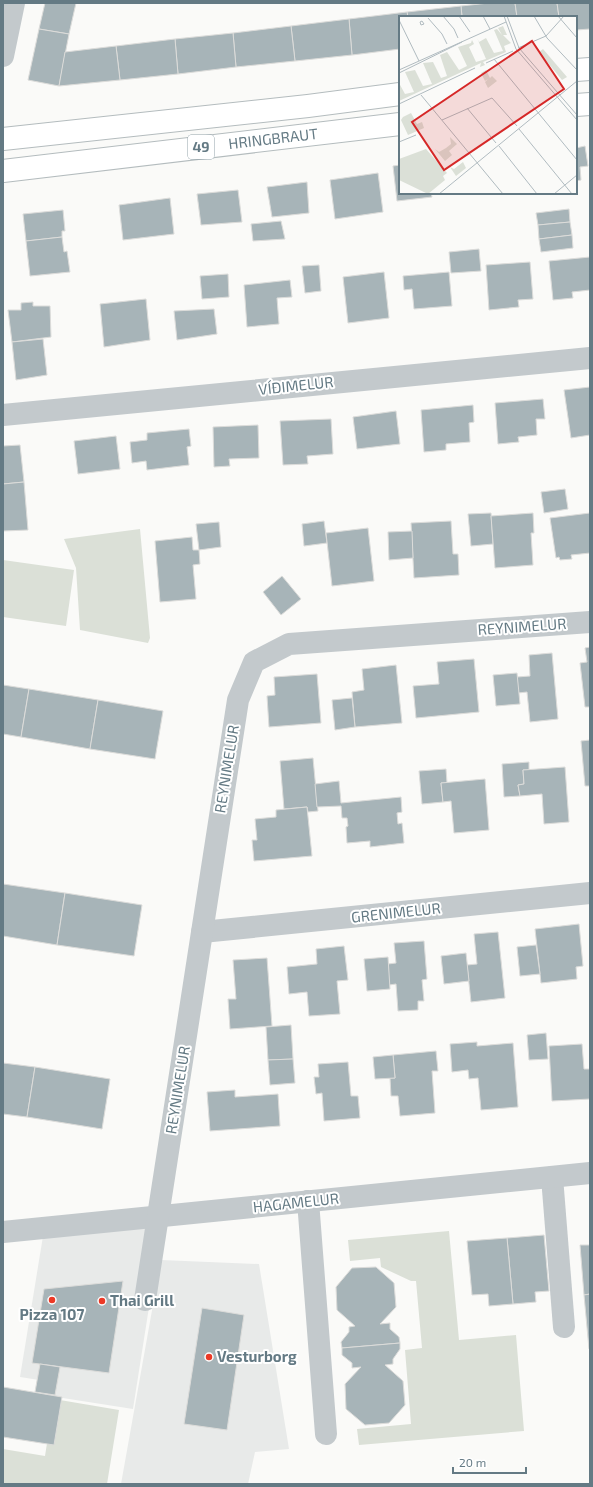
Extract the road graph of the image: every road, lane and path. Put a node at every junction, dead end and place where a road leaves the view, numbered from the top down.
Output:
1 (14, 3) edge
2 (3, 56) edge
3 (590, 69) edge
4 (577, 70) edge
5 (399, 94) edge
6 (590, 104) edge
7 (577, 105) edge
8 (399, 124) edge
9 (3, 139) edge
10 (3, 171) edge
11 (590, 358) edge
12 (3, 415) edge
13 (590, 622) edge
14 (590, 893) edge
15 (202, 932) junction
16 (590, 1173) edge
17 (552, 1177) junction
18 (308, 1201) junction
19 (158, 1216) junction
20 (3, 1232) edge
21 (145, 1300) dead end
22 (564, 1327) dead end
23 (326, 1434) dead end

1 - 2 street
3 - 4 main road
5 - 9 main road, HRINGBRAUT / 49
6 - 7 main road
8 - 10 main road, HRINGBRAUT / 49
11 - 12 street, VÍÐIMELUR
13 - 15 street, REYNIMELUR
14 - 15 street, GRENIMELUR
15 - 19 street, REYNIMELUR
16 - 17 street, HAGAMELUR
17 - 18 street, HAGAMELUR
17 - 22 street
18 - 19 street, HAGAMELUR
18 - 23 street
19 - 20 street, HAGAMELUR
19 - 21 street, REYNIMELUR

